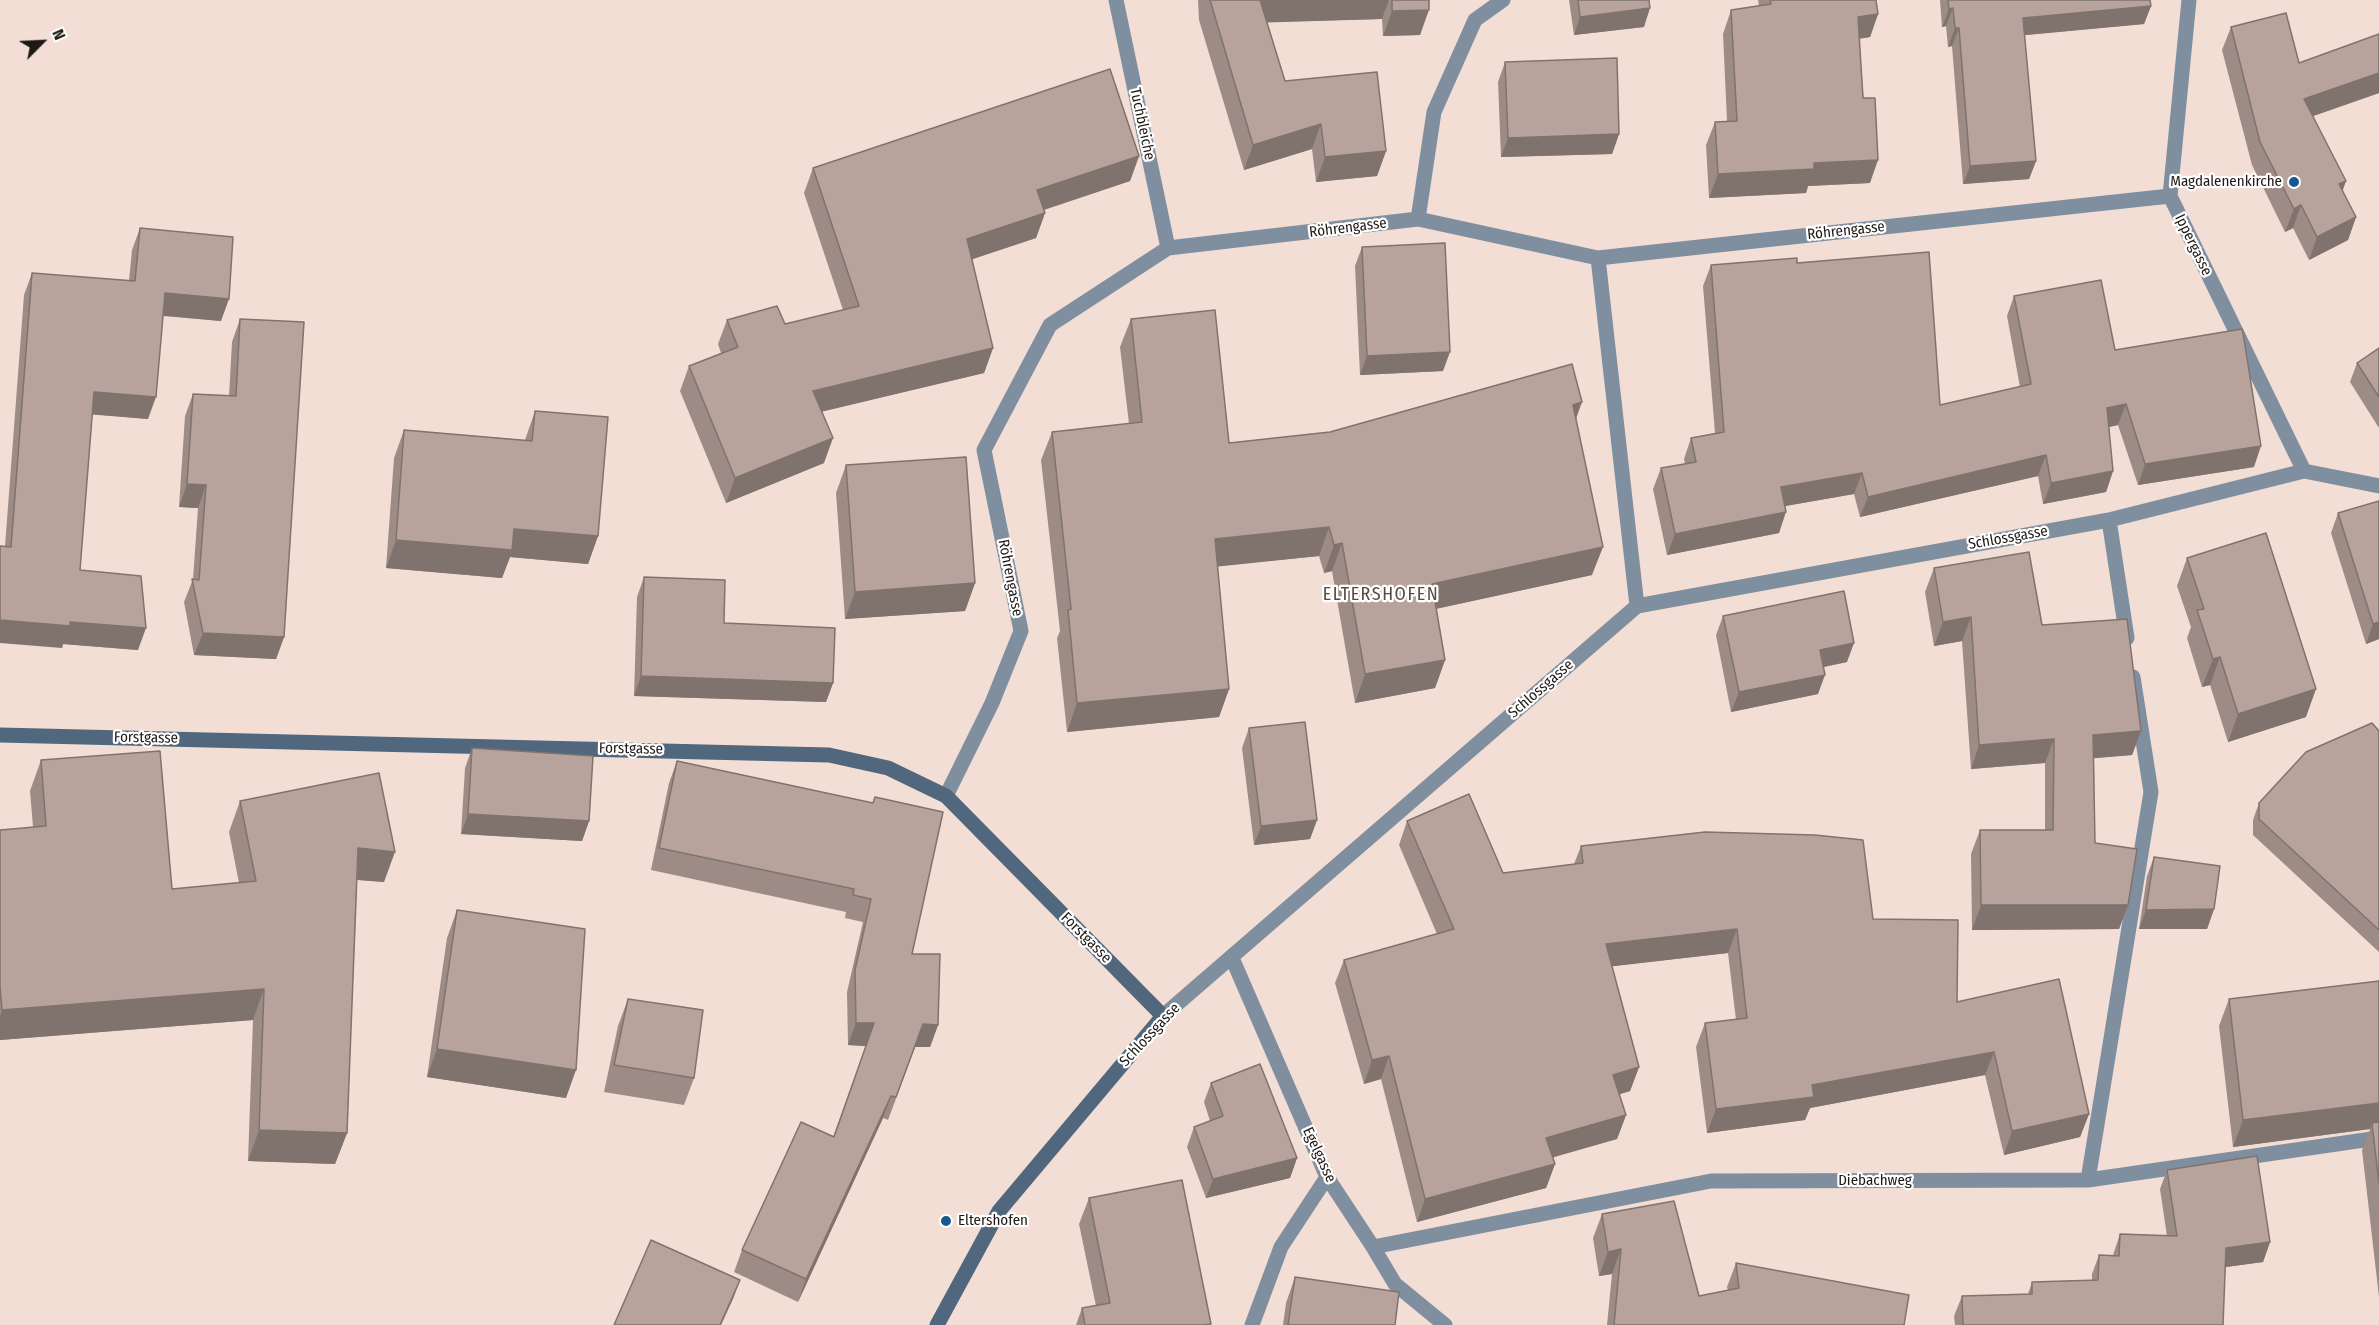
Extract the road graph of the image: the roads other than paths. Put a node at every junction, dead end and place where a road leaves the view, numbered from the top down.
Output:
1 (1116, 0) edge
2 (1503, 0) edge
3 (2189, 0) edge
4 (2169, 196) junction
5 (1418, 219) junction
6 (1168, 248) junction
7 (1598, 258) junction
8 (2304, 471) junction
9 (2379, 486) edge
10 (2109, 520) junction
11 (1637, 606) junction
12 (0, 735) edge
13 (946, 796) junction
14 (1232, 958) junction
15 (1163, 1016) junction
16 (2379, 1138) edge
17 (1327, 1177) junction
18 (2088, 1180) junction
19 (1373, 1247) junction
20 (937, 1325) edge
21 (1252, 1325) edge
22 (1445, 1325) edge

1 - 6 street, Tuchbleiche
2 - 5 street
3 - 4 street, Ippergasse
4 - 7 street, Röhrengasse
4 - 8 street, Ippergasse
5 - 6 street, Röhrengasse
5 - 7 street, Röhrengasse
6 - 13 street, Röhrengasse
7 - 11 street
8 - 9 street, Schlossgasse
8 - 10 street, Schlossgasse
10 - 11 street, Schlossgasse
10 - 18 street
11 - 14 street, Schlossgasse
12 - 13 street, Forstgasse
13 - 15 street, Forstgasse
14 - 15 street, Schlossgasse
14 - 17 street, Egelgasse
15 - 20 street, Schlossgasse
16 - 18 street, Diebachweg
17 - 19 street, Egelgasse
17 - 21 street
18 - 19 street, Diebachweg
19 - 22 street, Egelgasse

